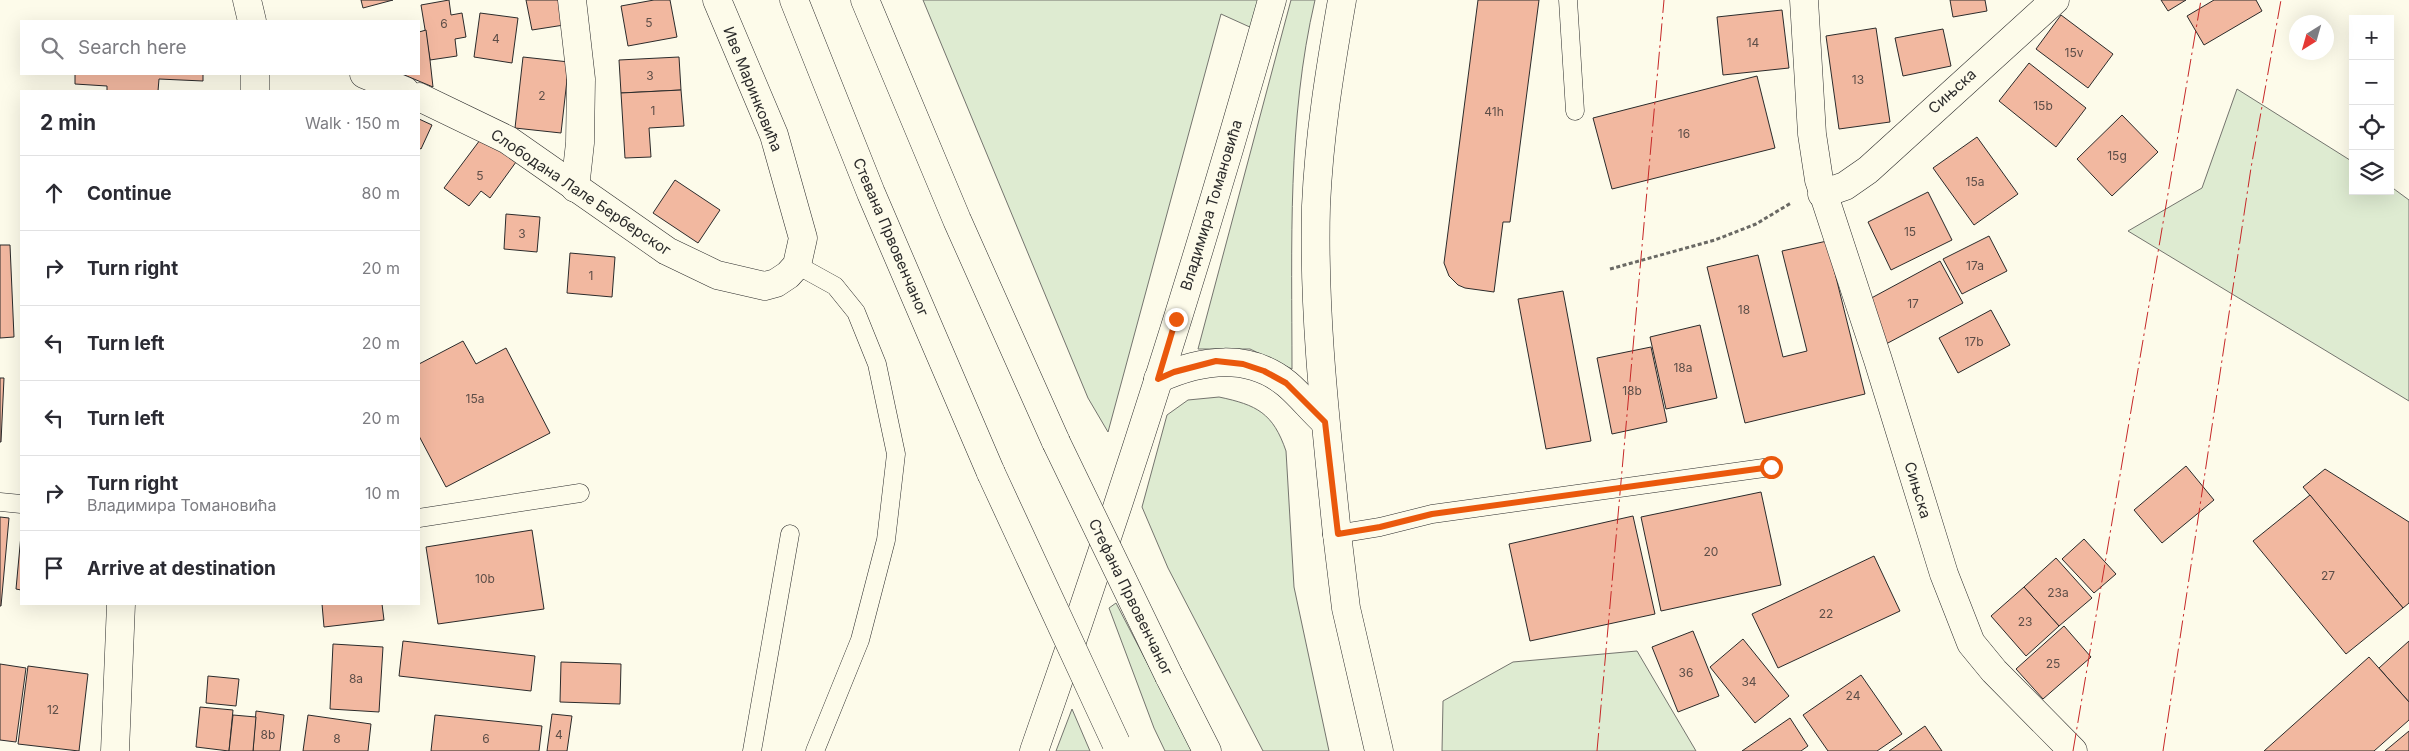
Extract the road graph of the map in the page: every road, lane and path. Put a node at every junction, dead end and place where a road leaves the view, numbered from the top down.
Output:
1 (247, 0) edge
2 (572, 0) edge
3 (717, 0) edge
4 (794, 0) edge
5 (865, 0) edge
6 (1272, 0) edge
7 (1342, 0) edge
8 (1568, 0) edge
9 (1804, 0) edge
10 (2055, 0) edge
11 (252, 20) edge
12 (255, 75) edge
13 (366, 75) edge
14 (255, 90) edge
15 (403, 90) edge
16 (420, 97) edge
17 (1575, 111) dead end
18 (1820, 187) junction
19 (574, 188) junction
20 (797, 265) junction
21 (1610, 269) dead end
22 (1158, 379) junction
23 (1325, 422) junction
24 (1771, 467) dead end
25 (580, 493) dead end
26 (0, 502) edge
27 (20, 504) edge
28 (420, 518) edge
29 (790, 534) dead end
30 (1338, 534) junction
31 (121, 605) edge
32 (1118, 747) edge
33 (115, 751) edge
34 (752, 751) edge
35 (815, 751) edge
36 (1034, 751) edge
37 (1207, 751) edge
38 (1378, 751) edge
39 (2073, 751) edge

1 - 11 main road
2 - 19 main road
3 - 20 main road, Иве Маринковића
4 - 32 main road, Стевана Првовенчаног, bridge
5 - 37 main road, Стефана Првовенчаног, bridge
6 - 22 main road, Владимира Томановића
7 - 23 main road
8 - 17 lane
9 - 18 main road, Сињска
10 - 18 main road, Сињска
12 - 14 main road
13 - 15 main road
16 - 19 main road, Слободана Лале Берберског
18 - 21 path
18 - 39 main road, Сињска
19 - 20 main road, Слободана Лале Берберског
20 - 35 lane
22 - 23 main road
22 - 36 main road, Владимира Томановића
23 - 30 main road
24 - 30 lane
25 - 28 lane
26 - 27 lane
29 - 34 lane
30 - 38 main road
31 - 33 main road

